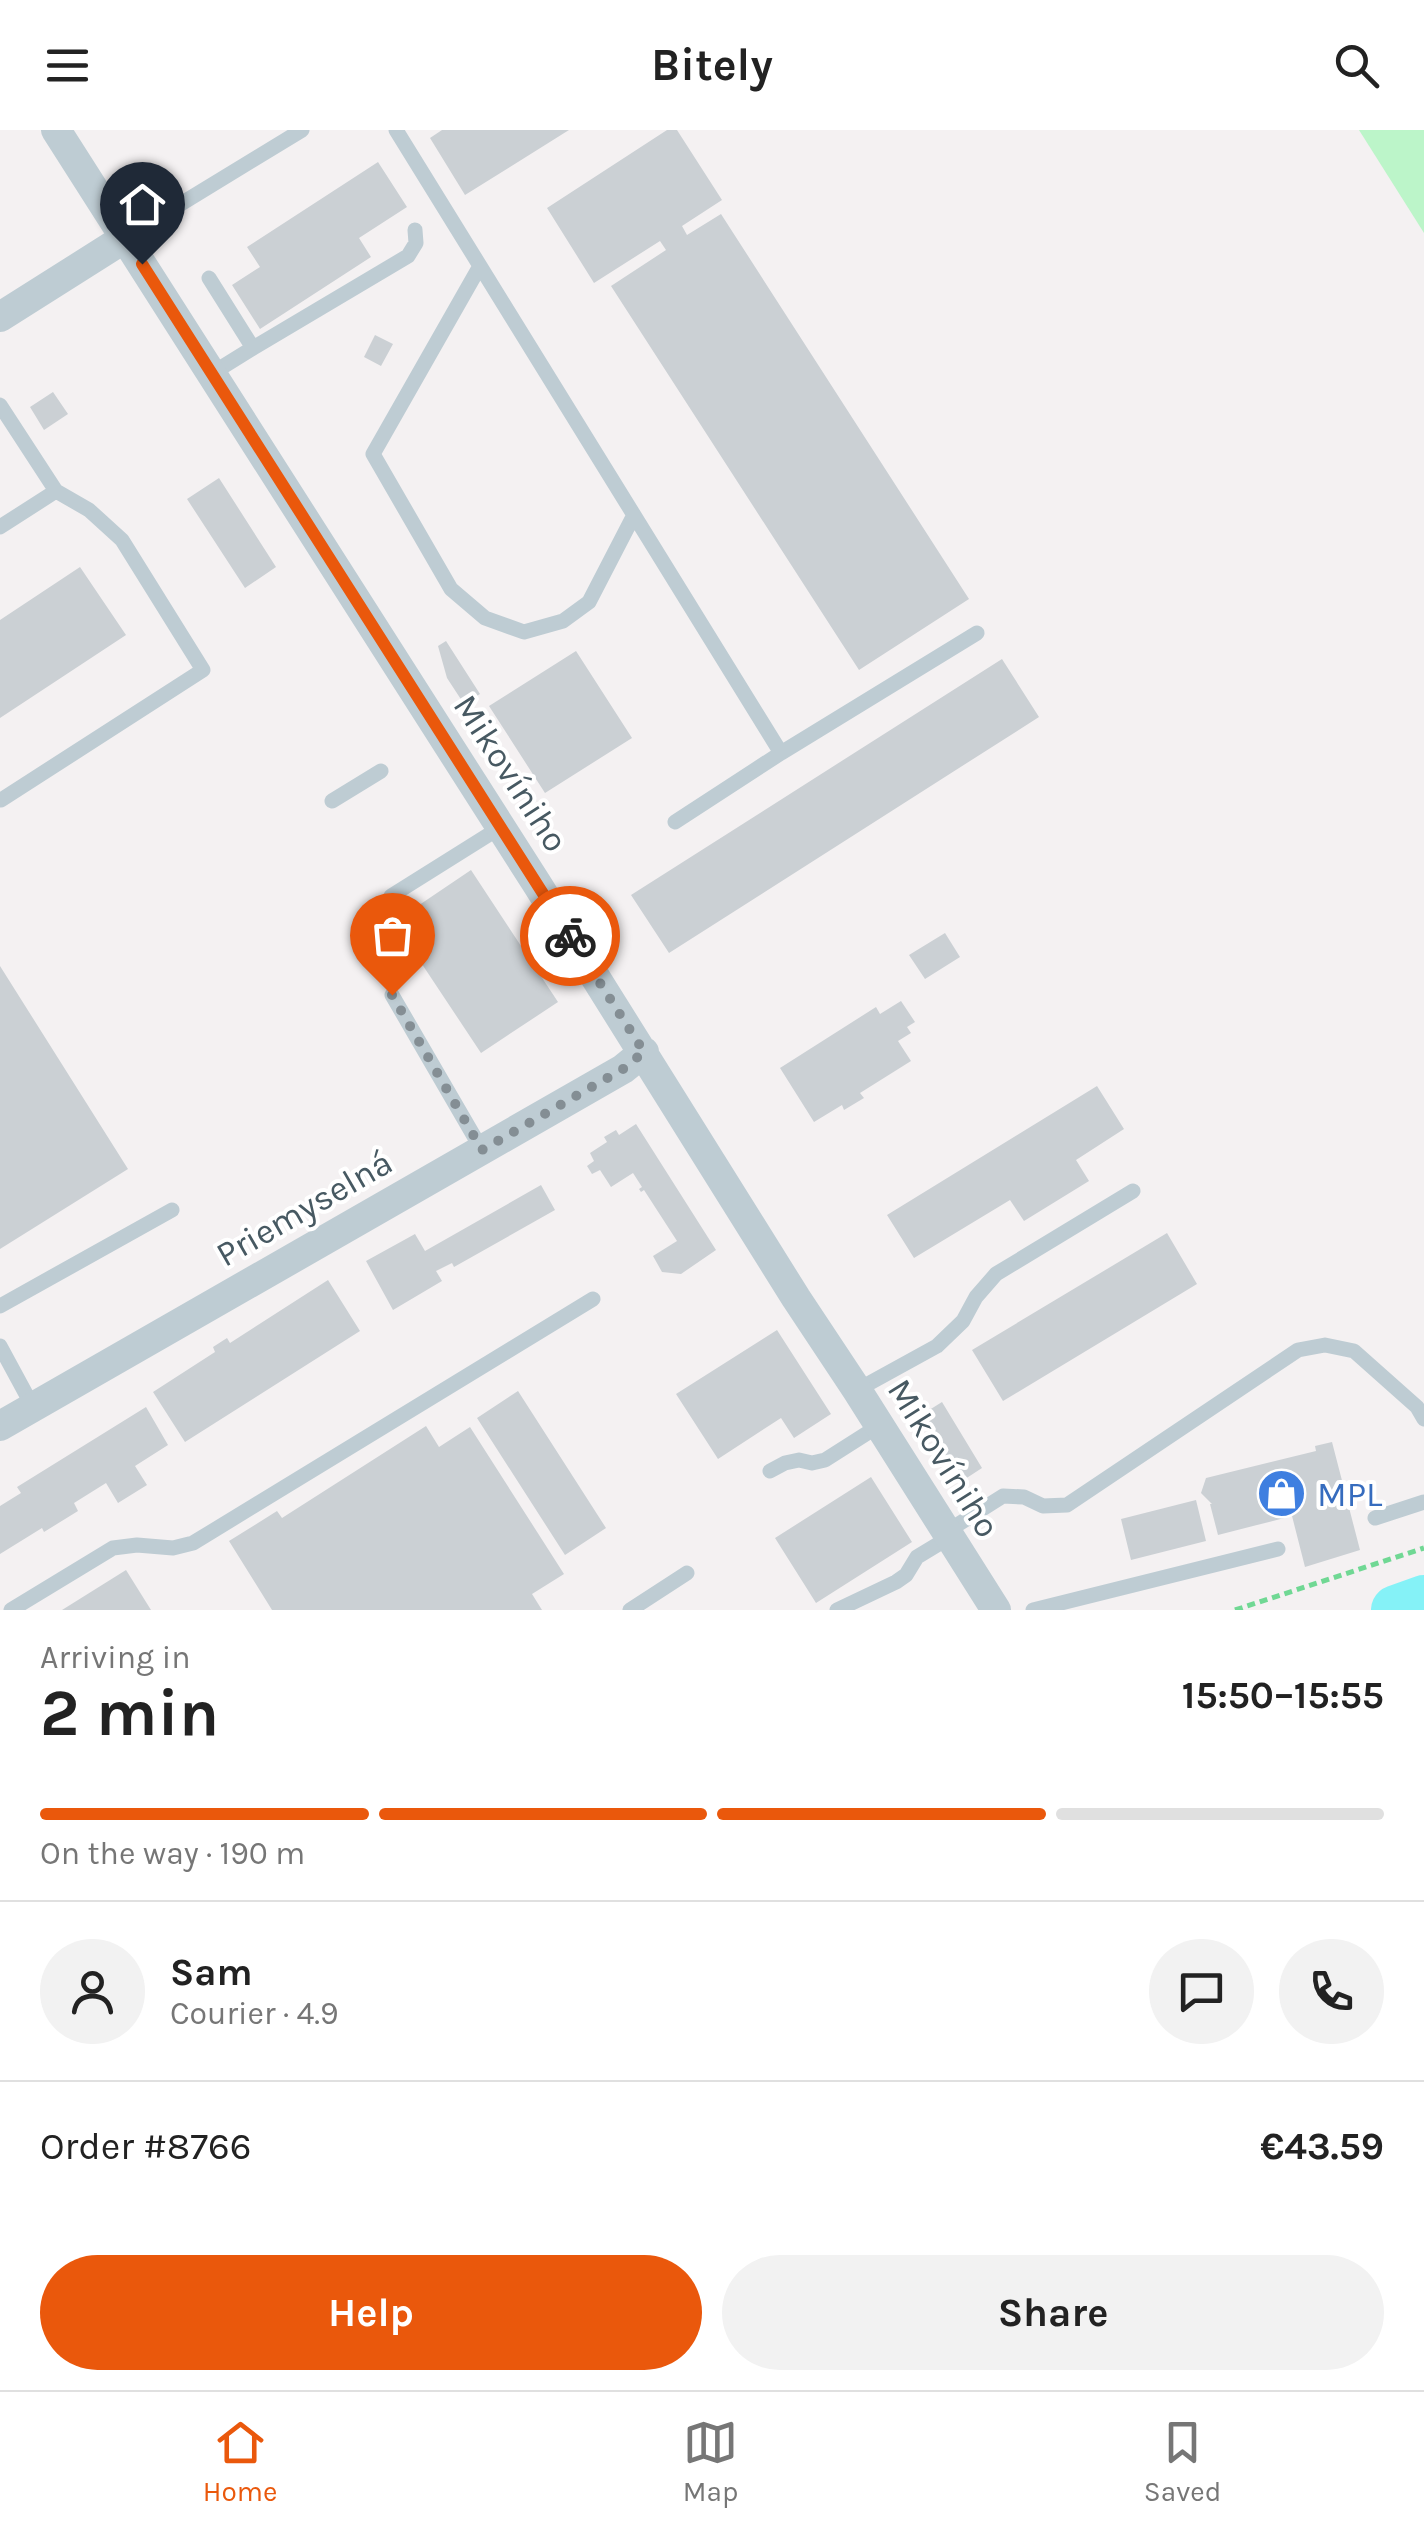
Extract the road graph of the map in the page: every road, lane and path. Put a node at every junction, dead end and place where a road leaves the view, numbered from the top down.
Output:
1 (56, 130) edge
2 (302, 130) edge
3 (396, 130) edge
4 (137, 184) dead end
5 (142, 194) dead end
6 (415, 230) dead end
7 (125, 238) junction
8 (480, 266) junction
9 (209, 278) dead end
10 (0, 317) edge
11 (253, 348) junction
12 (212, 374) junction
13 (0, 405) edge
14 (56, 491) junction
15 (634, 515) junction
16 (0, 527) edge
17 (977, 632) dead end
18 (782, 753) junction
19 (381, 771) dead end
20 (1, 800) edge
21 (332, 801) dead end
22 (675, 822) dead end
23 (501, 827) junction
24 (391, 896) dead end
25 (392, 995) dead end
26 (644, 1052) junction
27 (482, 1150) junction
28 (1133, 1191) dead end
29 (172, 1210) dead end
30 (593, 1299) dead end
31 (0, 1306) edge
32 (0, 1346) edge
33 (857, 1390) junction
34 (32, 1407) junction
35 (1424, 1419) edge
36 (880, 1425) junction
37 (0, 1426) edge
38 (770, 1471) dead end
39 (1424, 1502) edge
40 (1375, 1518) dead end
41 (948, 1534) junction
42 (1424, 1548) edge
43 (1278, 1549) dead end
44 (688, 1573) dead end
45 (11, 1610) edge
46 (630, 1610) edge
47 (837, 1610) edge
48 (996, 1610) edge
49 (1033, 1610) edge
50 (1235, 1610) edge

1 - 7 street, Mikovíniho
2 - 7 lane
3 - 8 lane
4 - 5 path
6 - 11 lane
7 - 10 street
7 - 12 street, Mikovíniho
8 - 15 lane
8 - 15 lane
9 - 11 lane
11 - 12 lane
12 - 23 street, Mikovíniho
13 - 14 lane
14 - 16 lane
14 - 20 lane
15 - 18 lane
17 - 18 lane
18 - 22 lane
19 - 21 lane
23 - 24 lane
23 - 26 street, Mikovíniho
25 - 27 lane
26 - 27 street, Priemyselná
26 - 33 street, Mikovíniho
27 - 34 street, Priemyselná
28 - 33 lane
29 - 31 lane
30 - 45 lane
32 - 34 lane
33 - 36 street, Mikovíniho
34 - 37 street, Priemyselná
35 - 41 lane
36 - 38 lane
36 - 41 street, Mikovíniho
39 - 40 lane
41 - 47 lane
41 - 48 street, Mikovíniho
42 - 50 path
43 - 49 lane
44 - 46 lane

